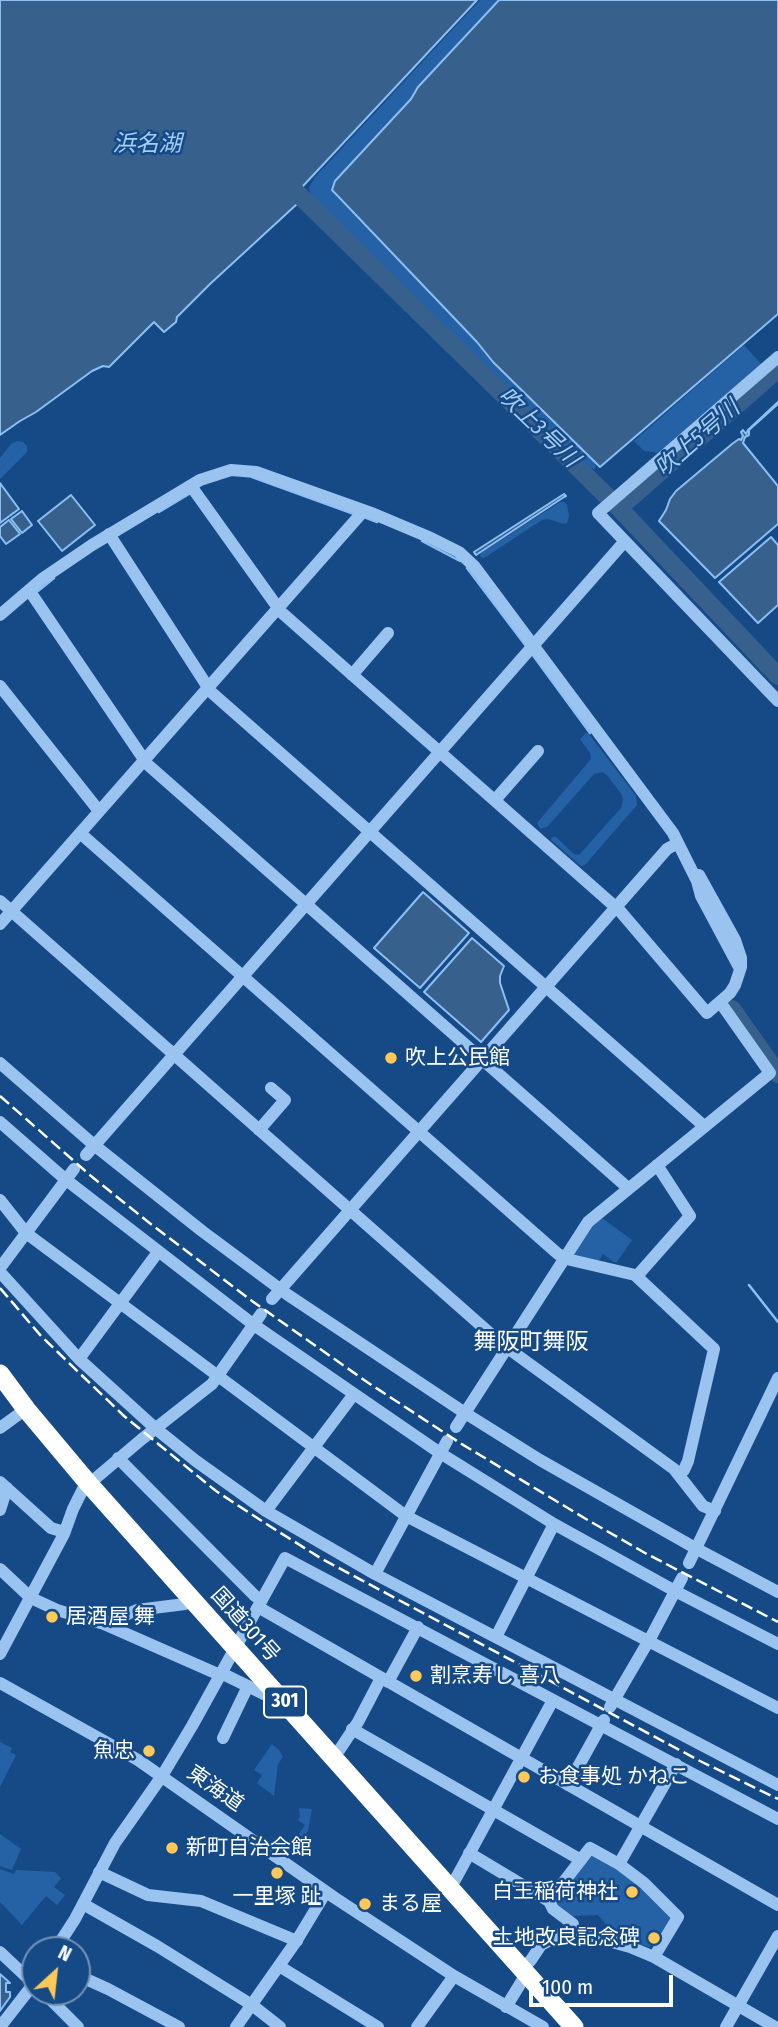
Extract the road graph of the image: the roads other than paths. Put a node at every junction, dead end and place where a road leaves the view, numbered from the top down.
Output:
1 (778, 357) edge
2 (191, 486) junction
3 (361, 510) junction
4 (109, 534) junction
5 (625, 541) junction
6 (29, 590) junction
7 (278, 608) junction
8 (0, 615) edge
9 (388, 634) dead end
10 (533, 645) junction
11 (352, 674) junction
12 (0, 686) edge
13 (208, 687) junction
14 (778, 701) edge
15 (538, 751) dead end
16 (440, 752) junction
17 (144, 760) junction
18 (495, 800) junction
19 (99, 811) junction
20 (370, 831) junction
21 (80, 833) junction
22 (678, 843) junction
23 (0, 901) edge
24 (306, 904) junction
25 (616, 907) junction
26 (11, 912) junction
27 (0, 924) edge
28 (243, 976) junction
29 (546, 986) junction
30 (720, 1002) junction
31 (174, 1055) junction
32 (482, 1059) junction
33 (0, 1063) edge
34 (271, 1087) dead end
35 (1, 1125) edge
36 (704, 1126) junction
37 (259, 1130) junction
38 (419, 1131) junction
39 (90, 1150) junction
40 (657, 1165) junction
41 (74, 1169) dead end
42 (65, 1179) junction
43 (628, 1188) junction
44 (0, 1200) edge
45 (350, 1210) junction
46 (26, 1233) junction
47 (158, 1252) junction
48 (565, 1257) junction
49 (0, 1270) edge
50 (637, 1276) junction
51 (276, 1294) junction
52 (120, 1303) junction
53 (258, 1320) junction
54 (507, 1347) junction
55 (79, 1359) junction
56 (0, 1374) edge
57 (218, 1377) junction
58 (778, 1378) edge
59 (354, 1394) junction
60 (26, 1409) junction
61 (465, 1413) junction
62 (456, 1427) dead end
63 (0, 1428) edge
64 (155, 1428) junction
65 (447, 1441) dead end
66 (314, 1447) junction
67 (440, 1453) junction
68 (118, 1458) junction
69 (678, 1474) junction
70 (88, 1483) junction
71 (3, 1485) edge
72 (0, 1510) edge
73 (266, 1511) junction
74 (715, 1511) junction
75 (406, 1516) junction
76 (555, 1524) junction
77 (64, 1532) junction
78 (697, 1549) junction
79 (689, 1563) dead end
80 (0, 1569) edge
81 (375, 1574) junction
82 (682, 1577) dead end
83 (527, 1578) junction
84 (675, 1591) junction
85 (778, 1592) edge
86 (31, 1598) junction
87 (191, 1598) junction
88 (260, 1603) junction
89 (104, 1624) junction
90 (418, 1627) junction
91 (496, 1637) junction
92 (648, 1640) junction
93 (778, 1644) edge
94 (235, 1647) junction
95 (0, 1654) edge
96 (220, 1674) junction
97 (385, 1680) junction
98 (0, 1683) edge
99 (248, 1686) junction
100 (273, 1689) junction
101 (553, 1700) junction
102 (778, 1708) edge
103 (607, 1712) junction
104 (352, 1729) junction
105 (223, 1738) dead end
106 (333, 1756) junction
107 (521, 1758) junction
108 (676, 1764) junction
109 (163, 1776) junction
110 (778, 1784) edge
111 (568, 1785) junction
112 (493, 1810) junction
113 (778, 1819) edge
114 (640, 1826) junction
115 (469, 1853) junction
116 (581, 1860) junction
117 (619, 1864) junction
118 (99, 1872) junction
119 (448, 1886) junction
120 (326, 1892) junction
121 (549, 1900) junction
122 (83, 1904) junction
123 (778, 1905) edge
124 (572, 1931) junction
125 (64, 1936) edge
126 (778, 1936) edge
127 (297, 1941) junction
128 (0, 1952) edge
129 (654, 1957) junction
130 (279, 1966) junction
131 (21, 1971) edge
132 (522, 1975) junction
133 (453, 1976) junction
134 (91, 1981) edge
135 (21, 2004) edge
136 (252, 2005) junction
137 (738, 2005) junction
138 (57, 2006) edge
139 (506, 2007) junction
140 (2, 2025) edge
141 (78, 2027) edge
142 (179, 2027) edge
143 (236, 2027) edge
144 (280, 2027) edge
145 (378, 2027) edge
146 (417, 2027) edge
147 (543, 2027) edge
148 (574, 2027) edge
149 (726, 2027) edge
150 (775, 2027) edge

1 - 5 street
2 - 3 street
2 - 4 street
2 - 7 street
3 - 7 street
3 - 10 street
4 - 6 street
4 - 13 street
5 - 10 street
5 - 14 street
6 - 8 street
6 - 17 street
7 - 11 street
7 - 13 street
9 - 11 street
10 - 16 street
10 - 22 street
11 - 16 street
12 - 19 street
13 - 17 street
13 - 20 street
15 - 18 street
16 - 18 street
16 - 20 street
17 - 19 street
17 - 24 street
18 - 25 street
19 - 21 street
20 - 24 street
20 - 29 street
21 - 26 street
21 - 28 street
22 - 25 street
22 - 30 street
23 - 26 street
24 - 28 street
24 - 32 street
25 - 29 street
25 - 30 street
26 - 27 street
26 - 31 street
28 - 31 street
28 - 38 street
29 - 32 street
29 - 36 street
30 - 36 street
31 - 37 street
31 - 39 street
32 - 38 street
32 - 43 street
33 - 39 street
34 - 37 street
35 - 42 street
36 - 40 street
37 - 45 street
38 - 45 street
38 - 48 street
39 - 51 street
40 - 43 street
40 - 50 street
41 - 42 street
42 - 46 street
42 - 47 street
43 - 48 street
44 - 46 street
45 - 51 street
45 - 54 street
46 - 49 street
46 - 52 street
47 - 52 street
47 - 53 street
48 - 50 street
48 - 54 street
49 - 55 street
50 - 69 street
51 - 61 street
52 - 55 street
52 - 57 street
53 - 57 street
53 - 59 street
54 - 61 street
54 - 69 street
55 - 64 street
56 - 60 highway, 国道301号 / 301
57 - 64 street
57 - 66 street
58 - 74 street
59 - 66 street
59 - 67 street
60 - 63 street
60 - 70 highway, 国道301号 / 301
61 - 62 street
61 - 78 street
64 - 68 street
64 - 73 street
65 - 67 street
66 - 73 street
66 - 75 street
67 - 75 street
67 - 76 street
68 - 70 street
68 - 88 street
69 - 74 street
70 - 77 street
70 - 87 highway, 国道301号 / 301
71 - 72 street
71 - 77 street
73 - 81 street
74 - 78 street
75 - 81 street
75 - 83 street
76 - 83 street
76 - 84 street
77 - 86 street
78 - 79 street
78 - 85 street
80 - 86 street
81 - 91 street
82 - 84 street
83 - 91 street
83 - 92 street
84 - 92 street
84 - 93 street
86 - 89 street
86 - 95 street
87 - 89 street
87 - 94 highway, 国道301号 / 301
88 - 90 street
88 - 94 street
88 - 97 street
89 - 96 street
90 - 97 street
90 - 101 street
91 - 103 street
92 - 102 street
92 - 103 street
94 - 96 street
94 - 100 highway, 国道301号 / 301
96 - 99 street
96 - 109 street
97 - 104 street
97 - 107 street
98 - 109 street, 東海道
99 - 100 street
99 - 105 street
100 - 106 highway, 国道301号 / 301
101 - 103 street
101 - 107 street
103 - 108 street
103 - 110 street
103 - 111 street
104 - 106 street
104 - 112 street
106 - 119 highway, 国道301号 / 301
107 - 111 street
107 - 112 street
108 - 113 street
108 - 114 street
109 - 118 street
109 - 120 street, 東海道
111 - 114 street
112 - 115 street
112 - 116 street
114 - 117 street
114 - 123 street
115 - 119 street
115 - 121 street
116 - 117 street
116 - 121 street
117 - 129 street
118 - 122 street
118 - 127 street
119 - 132 highway, 国道301号 / 301
120 - 127 street
120 - 133 street, 東海道
121 - 124 street
122 - 125 street
122 - 136 street
124 - 129 street
124 - 132 street
126 - 137 street
127 - 130 street
128 - 131 street
129 - 137 street
130 - 136 street
130 - 145 street
132 - 139 street
132 - 148 highway, 国道301号 / 301
133 - 139 street, 東海道
133 - 146 street
134 - 142 street
135 - 140 street
136 - 143 street
136 - 144 street
137 - 149 street
137 - 150 street
138 - 141 street
139 - 147 street, 東海道

